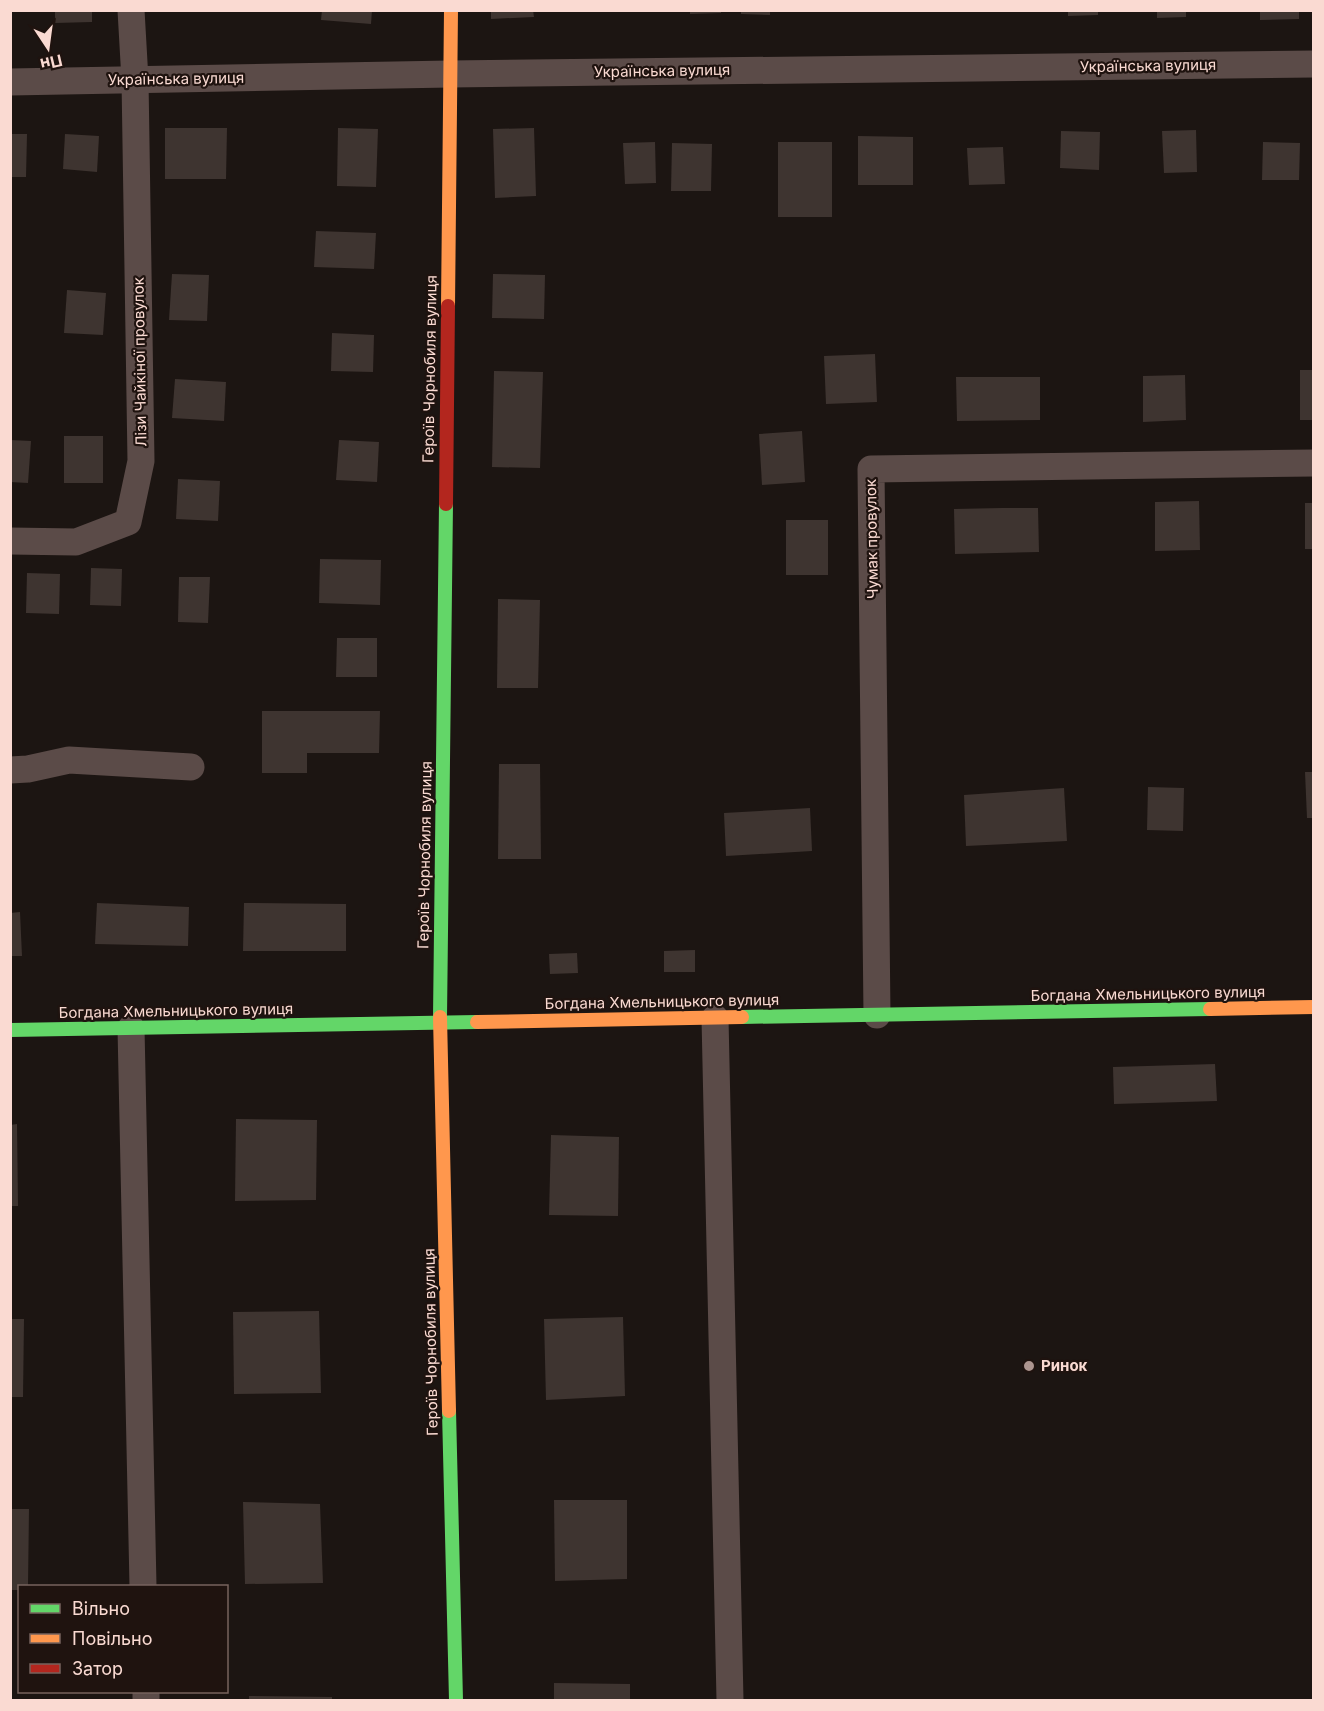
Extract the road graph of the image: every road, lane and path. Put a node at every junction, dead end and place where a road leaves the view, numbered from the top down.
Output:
1 (131, 10) edge
2 (451, 10) edge
3 (1314, 64) edge
4 (450, 74) junction
5 (135, 80) junction
6 (10, 82) edge
7 (1314, 463) edge
8 (10, 541) edge
9 (191, 767) dead end
10 (10, 770) edge
11 (1314, 1007) edge
12 (877, 1015) junction
13 (715, 1018) junction
14 (440, 1022) junction
15 (131, 1028) junction
16 (10, 1030) edge
17 (143, 1585) edge
18 (456, 1701) edge
19 (730, 1701) edge

1 - 5 street
2 - 4 street, Героїв Чорнобиля вулиця
3 - 4 street, Українська вулиця
4 - 5 street, Українська вулиця
4 - 14 street, Героїв Чорнобиля вулиця
5 - 6 street, Українська вулиця
5 - 8 street, Лізи Чайкіної провулок
7 - 12 street, Чумак провулок
9 - 10 street
11 - 12 street, Богдана Хмельницького вулиця
12 - 13 street, Богдана Хмельницького вулиця
13 - 14 street, Богдана Хмельницького вулиця
13 - 19 street
14 - 15 street, Богдана Хмельницького вулиця
14 - 18 street, Героїв Чорнобиля вулиця
15 - 16 street, Богдана Хмельницького вулиця
15 - 17 street

